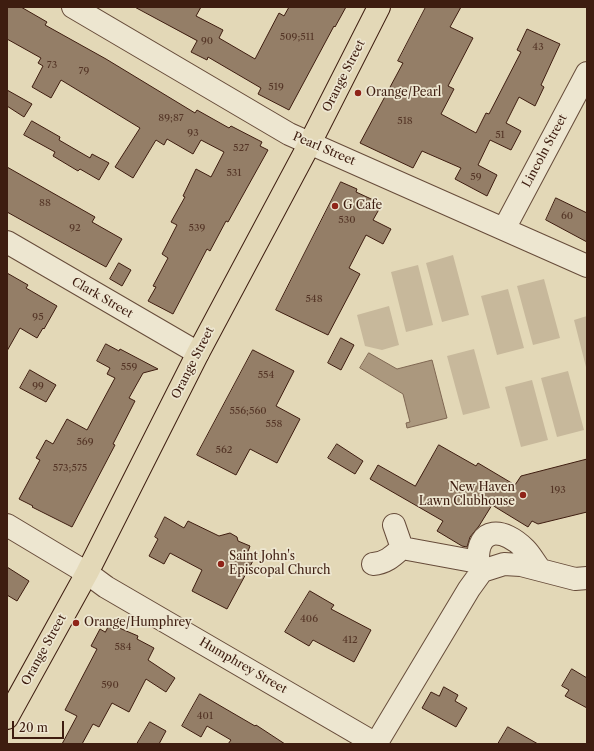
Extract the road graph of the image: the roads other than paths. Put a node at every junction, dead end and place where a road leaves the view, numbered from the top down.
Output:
1 (73, 7) edge
2 (379, 7) edge
3 (587, 73) edge
4 (310, 143) junction
5 (504, 229) junction
6 (7, 242) edge
7 (587, 266) edge
8 (198, 354) junction
9 (7, 525) edge
10 (394, 525) dead end
11 (402, 548) junction
12 (373, 564) dead end
13 (480, 567) junction
14 (540, 569) junction
15 (87, 573) junction
16 (587, 578) edge
17 (7, 718) edge
18 (376, 744) edge

1 - 4 street, Pearl Street
2 - 4 main road, Orange Street
3 - 5 street, Lincoln Street
4 - 5 street, Pearl Street
4 - 8 main road, Orange Street
5 - 7 street, Pearl Street
6 - 8 street, Clark Street
8 - 15 main road, Orange Street
9 - 15 street, Humphrey Street
10 - 11 street
11 - 12 street
11 - 13 street
13 - 14 street
13 - 14 street
13 - 18 street
14 - 16 street
15 - 17 main road, Orange Street
15 - 18 street, Humphrey Street

